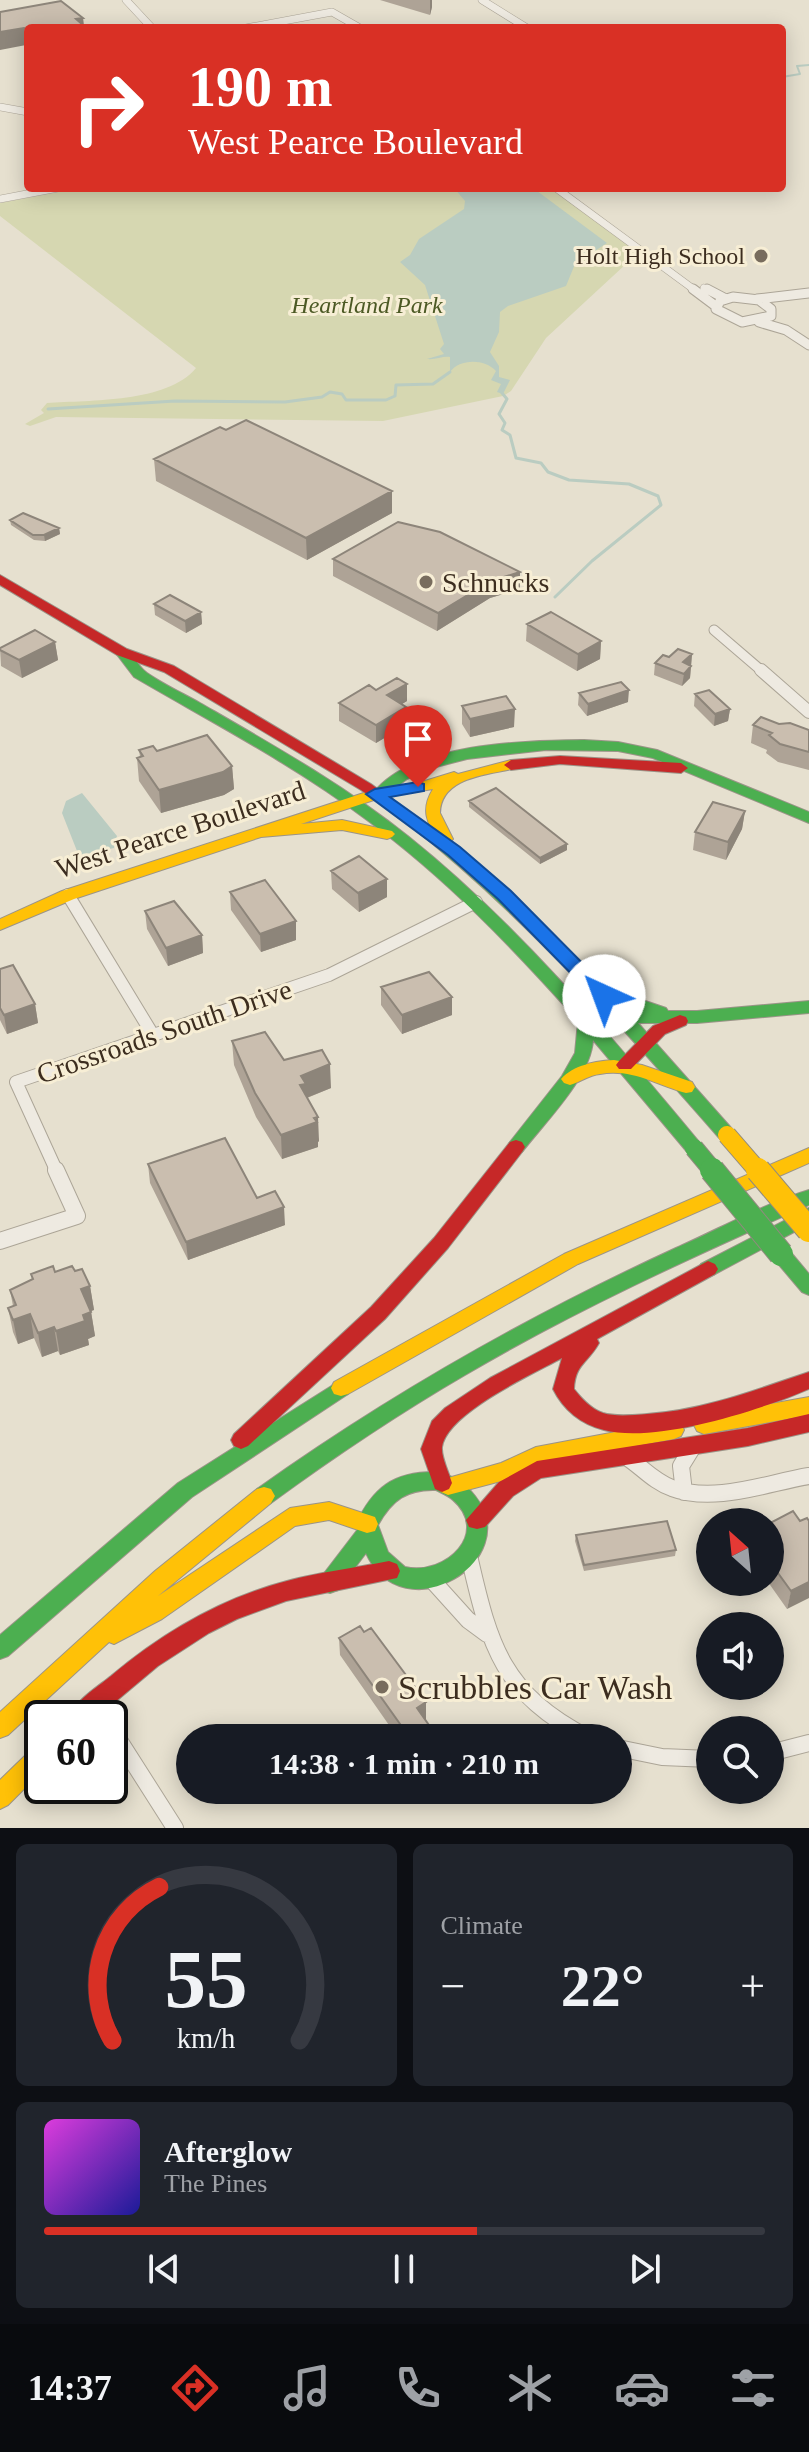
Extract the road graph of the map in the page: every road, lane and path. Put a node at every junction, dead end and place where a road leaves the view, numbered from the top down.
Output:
1 (126, 0) edge
2 (474, 0) edge
3 (482, 0) edge
4 (148, 24) edge
5 (266, 24) edge
6 (354, 24) edge
7 (512, 24) edge
8 (521, 24) edge
9 (0, 107) edge
10 (24, 111) edge
11 (37, 192) edge
12 (561, 192) edge
13 (573, 192) edge
14 (0, 199) edge
15 (808, 294) edge
16 (754, 298) junction
17 (726, 299) junction
18 (717, 307) junction
19 (771, 312) junction
20 (755, 322) junction
21 (809, 337) edge
22 (809, 345) edge
23 (0, 579) edge
24 (714, 630) dead end
25 (122, 652) junction
26 (809, 712) edge
27 (555, 751) junction
28 (681, 768) junction
29 (459, 776) junction
30 (367, 796) junction
31 (809, 818) edge
32 (259, 832) junction
33 (398, 837) junction
34 (454, 851) junction
35 (68, 895) junction
36 (476, 902) junction
37 (0, 925) edge
38 (584, 974) junction
39 (809, 1007) edge
40 (623, 1017) junction
41 (697, 1017) junction
42 (586, 1021) junction
43 (153, 1035) junction
44 (646, 1041) junction
45 (625, 1065) junction
46 (568, 1081) junction
47 (686, 1087) junction
48 (809, 1155) edge
49 (809, 1197) edge
50 (809, 1215) edge
51 (809, 1230) edge
52 (0, 1241) edge
53 (809, 1287) edge
54 (622, 1319) junction
55 (809, 1380) edge
56 (809, 1406) edge
57 (809, 1423) edge
58 (694, 1445) junction
59 (622, 1455) junction
60 (809, 1476) edge
61 (445, 1484) junction
62 (185, 1490) junction
63 (684, 1492) junction
64 (477, 1520) junction
65 (368, 1528) junction
66 (470, 1560) junction
67 (389, 1571) junction
68 (431, 1579) junction
69 (330, 1583) junction
70 (487, 1634) junction
71 (0, 1649) edge
72 (74, 1656) junction
73 (111, 1700) edge
74 (563, 1724) edge
75 (0, 1727) edge
76 (809, 1743) edge
77 (784, 1749) edge
78 (632, 1751) edge
79 (128, 1754) edge
80 (696, 1758) edge
81 (24, 1773) edge
82 (0, 1797) edge
83 (175, 1828) edge

1 - 4 street
2 - 7 street
3 - 8 street
5 - 6 street
9 - 10 street
11 - 14 street
12 - 18 street
13 - 17 street
15 - 16 street
15 - 19 street
16 - 17 street
16 - 19 street
17 - 18 street
18 - 20 street
19 - 20 street
19 - 21 street
20 - 22 street
23 - 25 main road
24 - 26 street
25 - 30 main road
25 - 30 main road
27 - 28 main road, West Pearce Boulevard
27 - 28 main road, West Pearce Boulevard
27 - 29 main road, West Pearce Boulevard
27 - 30 main road, West Pearce Boulevard
28 - 31 main road, West Pearce Boulevard
29 - 30 main road, West Pearce Boulevard
29 - 34 main road
30 - 32 main road, West Pearce Boulevard
30 - 33 main road
30 - 34 main road
32 - 33 main road
32 - 35 main road, West Pearce Boulevard
33 - 36 main road
34 - 38 main road
35 - 37 main road, West Pearce Boulevard
35 - 43 street
36 - 42 main road
36 - 43 street, Crossroads South Drive
38 - 40 main road
38 - 41 main road
39 - 41 main road
40 - 41 main road
40 - 44 main road
41 - 44 main road
42 - 45 main road
42 - 46 main road
43 - 52 street, Crossroads South Drive
44 - 45 main road
44 - 47 main road
45 - 46 main road
45 - 47 main road
45 - 53 main road, bridge
46 - 62 main road
47 - 51 main road, bridge
48 - 62 main road
49 - 72 main road
50 - 54 main road
54 - 55 main road
54 - 61 main road
56 - 61 main road
57 - 58 main road
58 - 59 main road
58 - 63 street
59 - 63 street
59 - 64 main road
60 - 63 street
61 - 64 main road
61 - 65 main road
62 - 71 main road
64 - 66 main road
65 - 67 main road
65 - 69 main road
65 - 72 main road
66 - 68 main road
66 - 70 street
67 - 68 main road
67 - 69 main road
68 - 70 street
69 - 73 main road
70 - 74 street
72 - 75 main road
76 - 77 street
78 - 80 street
79 - 83 street
81 - 82 main road

